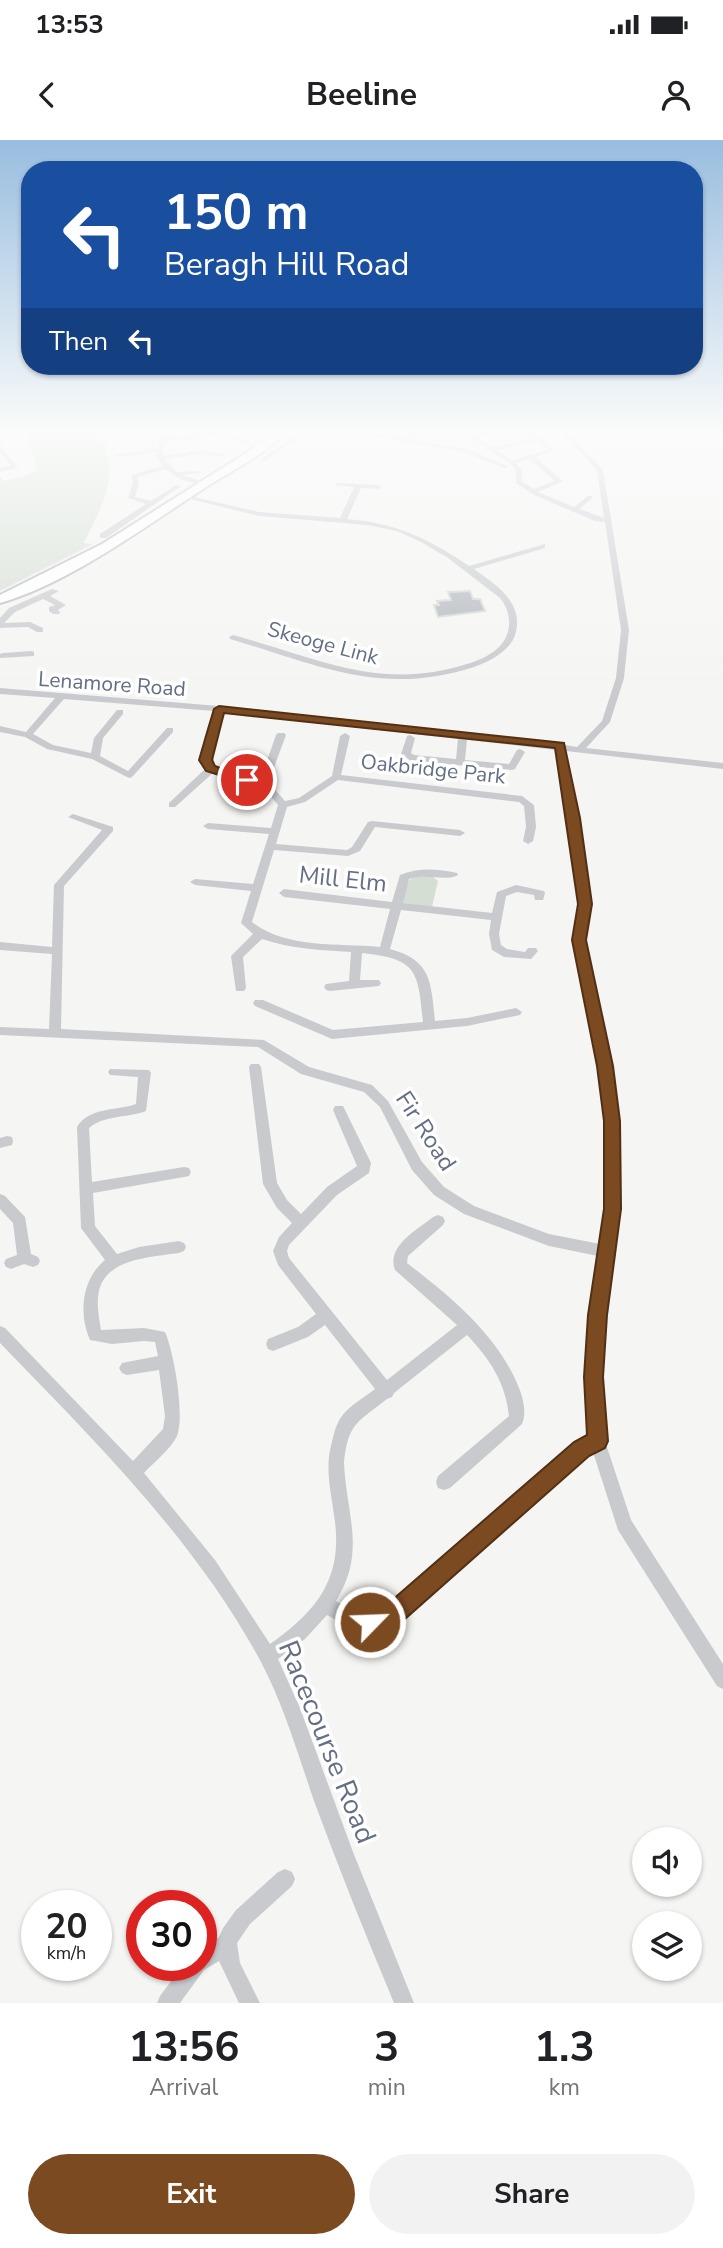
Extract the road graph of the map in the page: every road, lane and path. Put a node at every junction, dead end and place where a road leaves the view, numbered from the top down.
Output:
1 (132, 516) edge
2 (154, 516) edge
3 (276, 516) edge
4 (345, 516) edge
5 (596, 516) edge
6 (606, 516) edge
7 (343, 520) junction
8 (607, 520) junction
9 (103, 536) dead end
10 (542, 546) dead end
11 (467, 569) junction
12 (55, 591) dead end
13 (43, 596) junction
14 (0, 598) edge
15 (74, 600) dead end
16 (59, 609) joint
17 (0, 624) edge
18 (40, 630) dead end
19 (233, 637) dead end
20 (31, 654) dead end
21 (1, 657) edge
22 (0, 691) edge
23 (60, 698) junction
24 (219, 709) junction
25 (120, 712) dead end
26 (0, 729) edge
27 (170, 730) dead end
28 (28, 735) junction
29 (281, 735) dead end
30 (463, 735) junction
31 (345, 736) dead end
32 (410, 738) dead end
33 (560, 745) junction
34 (581, 748) junction
35 (520, 752) dead end
36 (95, 757) junction
37 (460, 762) junction
38 (723, 766) edge
39 (211, 769) junction
40 (336, 777) junction
41 (258, 783) junction
42 (172, 805) dead end
43 (284, 805) junction
44 (73, 817) dead end
45 (208, 826) dead end
46 (276, 831) junction
47 (460, 833) dead end
48 (528, 841) dead end
49 (272, 846) junction
50 (453, 875) dead end
51 (195, 882) dead end
52 (254, 888) junction
53 (284, 893) dead end
54 (539, 898) dead end
55 (397, 906) junction
56 (496, 917) junction
57 (258, 936) junction
58 (0, 946) edge
59 (58, 951) junction
60 (357, 951) junction
61 (532, 951) dead end
62 (384, 953) junction
63 (375, 983) dead end
64 (354, 984) junction
65 (330, 987) dead end
66 (240, 988) dead end
67 (259, 1003) dead end
68 (516, 1012) dead end
69 (429, 1024) junction
70 (0, 1031) edge
71 (55, 1033) junction
72 (255, 1067) dead end
73 (114, 1072) dead end
74 (339, 1110) dead end
75 (184, 1172) dead end
76 (85, 1189) junction
77 (0, 1200) edge
78 (438, 1221) dead end
79 (301, 1223) junction
80 (179, 1247) dead end
81 (606, 1251) junction
82 (113, 1260) junction
83 (23, 1261) dead end
84 (327, 1315) junction
85 (467, 1326) junction
86 (0, 1333) edge
87 (273, 1344) dead end
88 (165, 1362) junction
89 (127, 1368) dead end
90 (387, 1392) junction
91 (597, 1441) junction
92 (134, 1472) junction
93 (444, 1482) dead end
94 (326, 1605) junction
95 (268, 1656) junction
96 (723, 1680) edge
97 (285, 1879) dead end
98 (226, 1944) junction
99 (217, 1950) edge
100 (184, 1981) edge
101 (402, 2002) edge
102 (167, 2003) edge
103 (250, 2003) edge

1 - 9 street
2 - 14 highway
3 - 7 street, Skeoge Link
4 - 7 street
5 - 8 street
6 - 8 street
7 - 11 street, Skeoge Link
8 - 34 street
10 - 11 street
11 - 19 street, Skeoge Link
12 - 13 street
13 - 16 street
13 - 17 street
15 - 16 street
17 - 18 street
20 - 21 street
22 - 23 street, Lenamore Road
23 - 24 street, Lenamore Road
23 - 28 street
24 - 30 street, Lenamore Road
24 - 39 street
25 - 36 street
26 - 28 street
27 - 36 street
28 - 36 street
29 - 41 street
30 - 33 street, Lenamore Road
30 - 37 street
31 - 40 street, Oakbridge Park
32 - 37 street
33 - 34 street, Lenamore Road
33 - 81 street
34 - 38 street, Lenamore Road
35 - 37 street
39 - 41 street
39 - 42 street
40 - 43 street, Oakbridge Park
40 - 48 street, Oakbridge Park
41 - 43 street
43 - 46 street
44 - 59 street
45 - 46 street
46 - 49 street
47 - 49 street
49 - 52 street, Mill Elm
50 - 55 street, Mill Elm
51 - 52 street
52 - 57 street, Mill Elm
53 - 55 street, Mill Elm
54 - 56 street
55 - 56 street, Mill Elm
55 - 62 street, Mill Elm
56 - 61 street
57 - 60 street
57 - 66 street
58 - 59 street
59 - 71 street
60 - 62 street
60 - 64 street
62 - 69 street
63 - 64 street
64 - 65 street
67 - 69 street
68 - 69 street
70 - 71 street, Fir Road
71 - 81 street, Fir Road
72 - 79 street
73 - 76 street
74 - 79 street
75 - 76 street
76 - 82 street
77 - 83 street
78 - 85 street
79 - 84 street
80 - 82 street
81 - 91 street
82 - 88 street
84 - 87 street
84 - 90 street
85 - 90 street
85 - 93 street
86 - 92 street, Racecourse Road
88 - 89 street
88 - 92 street
90 - 94 street
91 - 94 street
91 - 96 street
92 - 95 street, Racecourse Road
94 - 95 street
95 - 101 street, Racecourse Road
97 - 98 street
98 - 99 street
98 - 103 street
100 - 102 street

